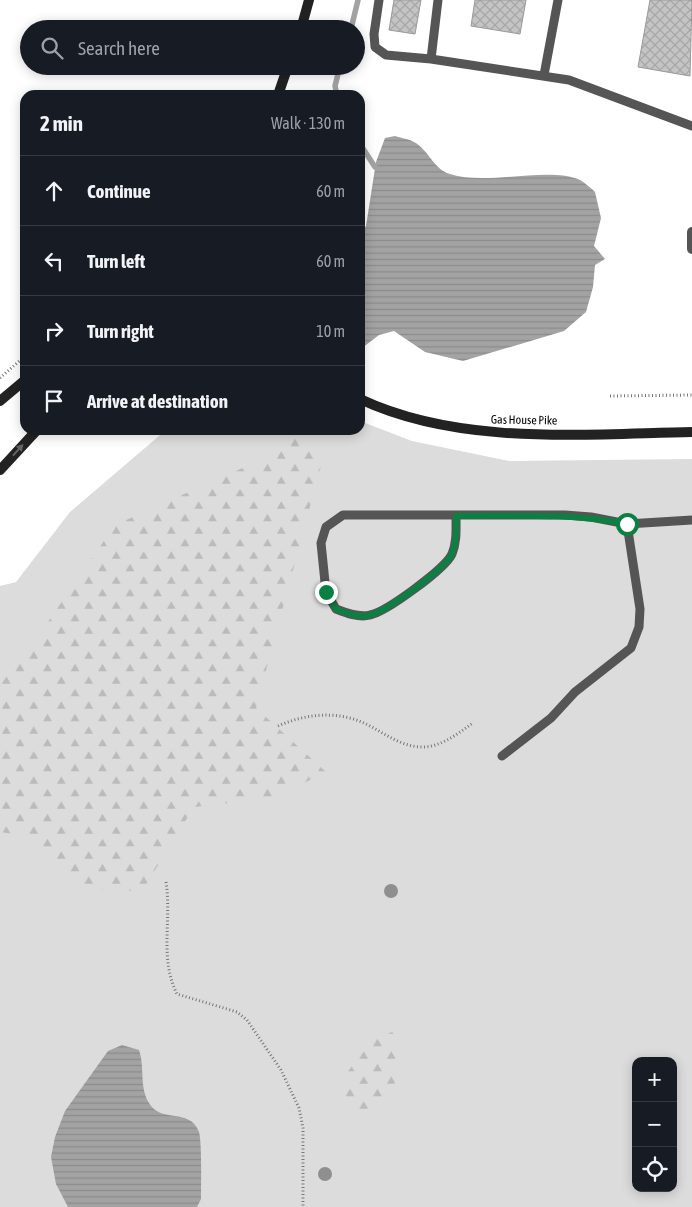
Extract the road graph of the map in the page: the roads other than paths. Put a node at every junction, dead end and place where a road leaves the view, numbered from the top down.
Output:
1 (309, 0) edge
2 (379, 0) edge
3 (438, 0) edge
4 (558, 0) edge
5 (303, 20) edge
6 (431, 59) junction
7 (285, 75) edge
8 (544, 75) junction
9 (280, 90) edge
10 (692, 126) edge
11 (692, 232) edge
12 (692, 249) edge
13 (20, 384) edge
14 (0, 401) edge
15 (365, 402) edge
16 (692, 432) edge
17 (32, 435) edge
18 (0, 470) edge
19 (456, 516) junction
20 (692, 520) edge
21 (627, 524) junction
22 (502, 756) dead end

1 - 5 main road
2 - 6 lane
3 - 6 lane
4 - 8 lane
6 - 8 lane
7 - 9 main road
8 - 10 lane
11 - 12 street
13 - 14 main road
15 - 16 main road, Gas House Pike
18 -> 17 main road
19 - 19 lane
19 - 21 lane
20 - 21 lane
21 - 22 lane

